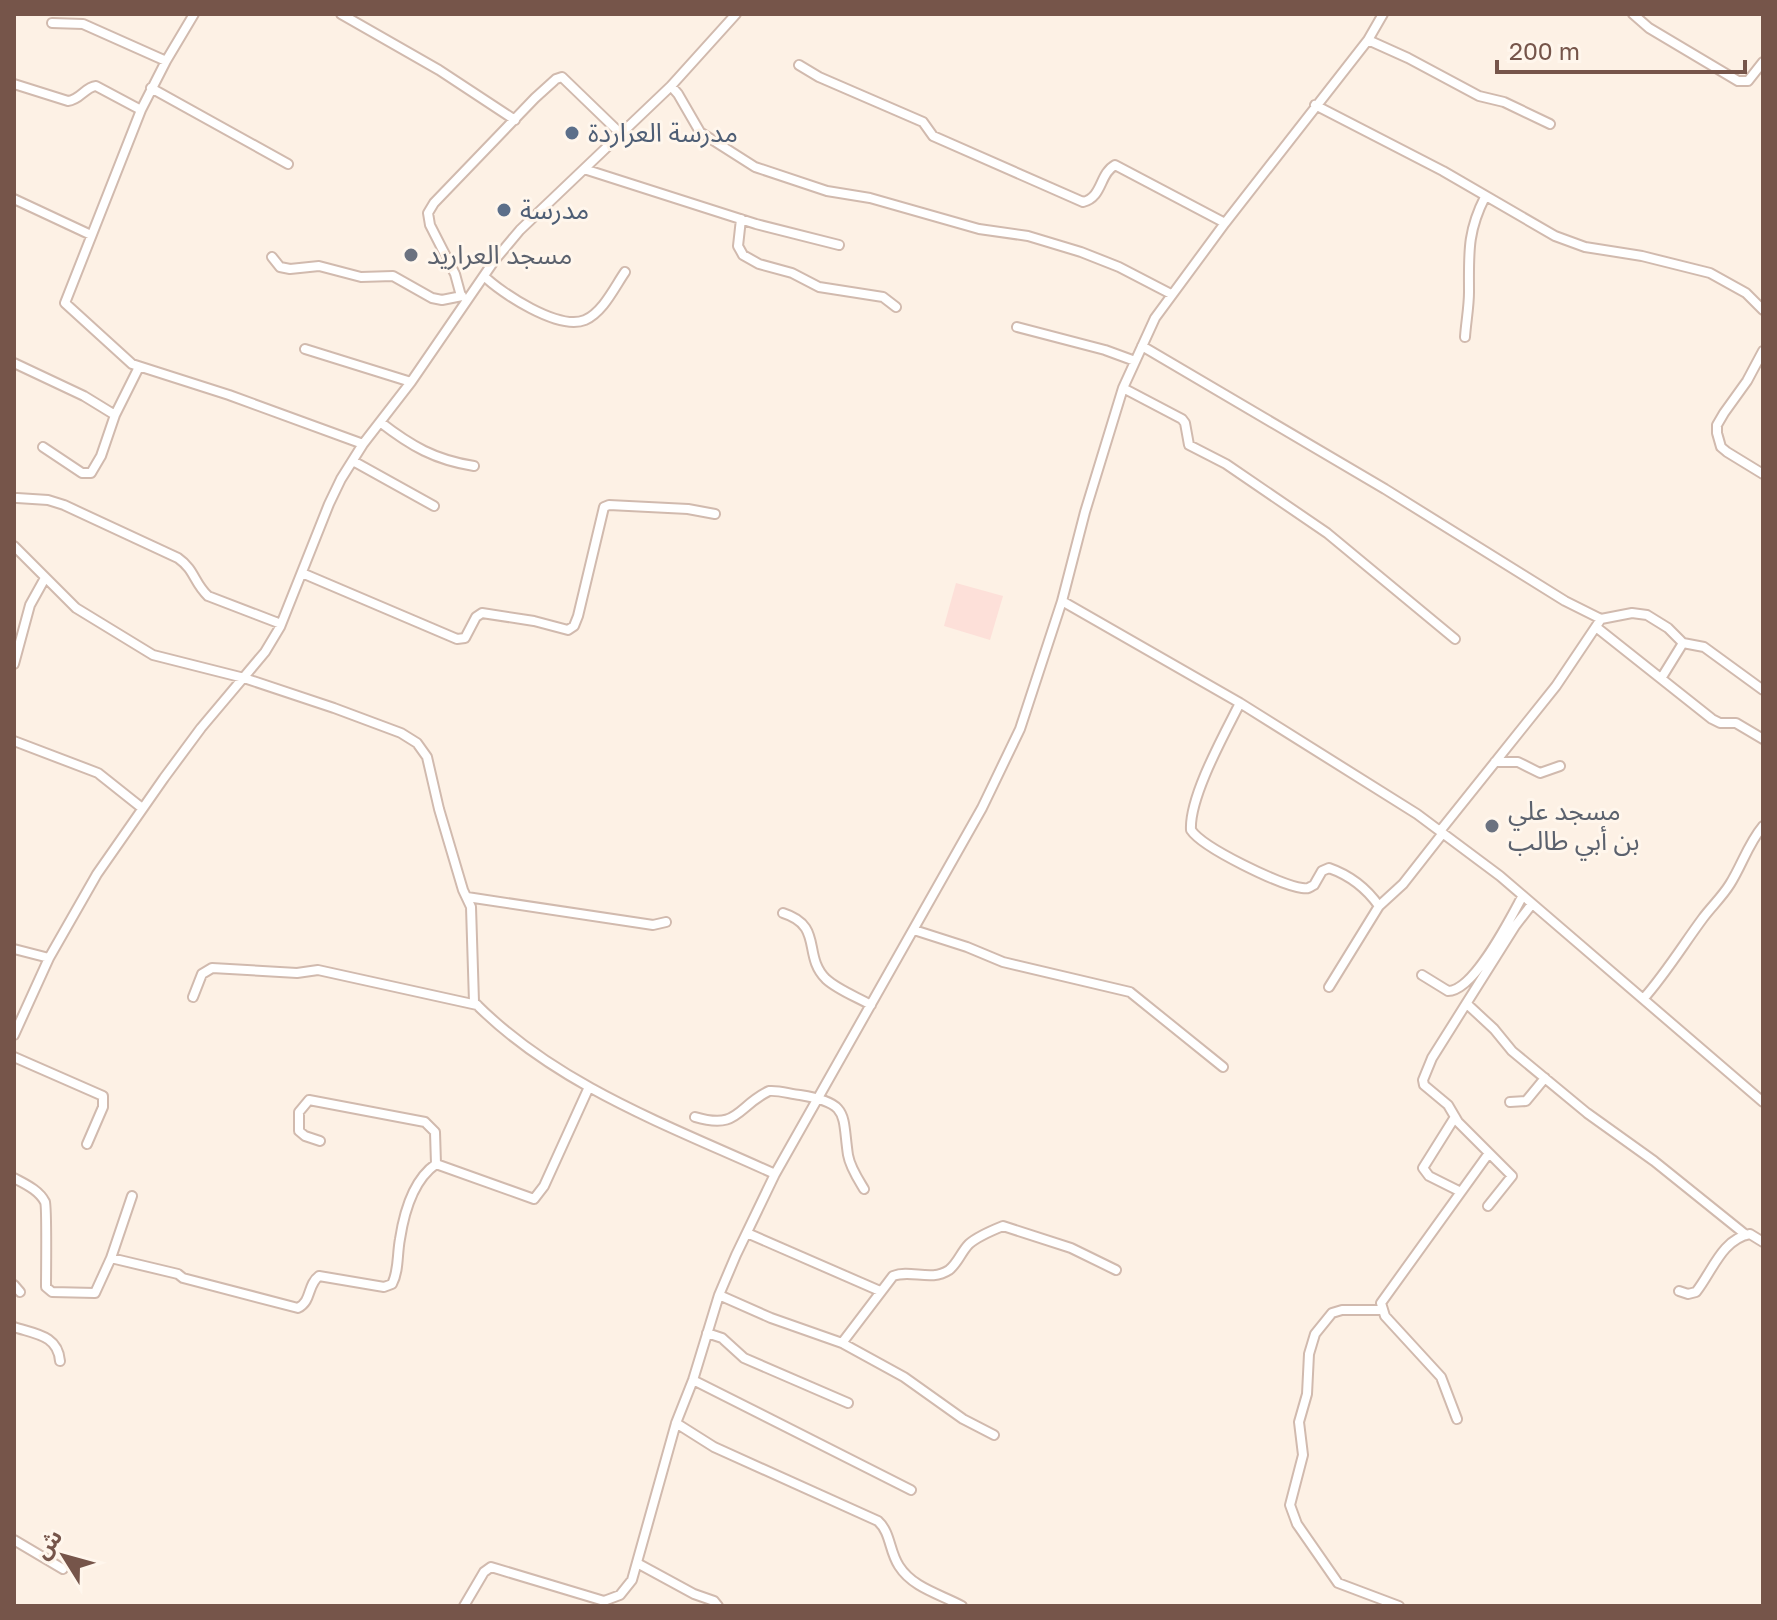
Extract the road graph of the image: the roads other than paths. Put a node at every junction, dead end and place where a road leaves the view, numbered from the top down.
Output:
1 (194, 14) edge
2 (341, 14) edge
3 (736, 14) edge
4 (1383, 14) edge
5 (1633, 14) edge
6 (52, 23) dead end
7 (1368, 40) junction
8 (166, 61) junction
9 (1763, 62) edge
10 (799, 65) dead end
11 (14, 84) edge
12 (671, 86) junction
13 (151, 88) junction
14 (1315, 105) junction
15 (141, 110) junction
16 (515, 120) junction
17 (1550, 124) dead end
18 (621, 134) junction
19 (288, 164) dead end
20 (584, 169) junction
21 (1485, 197) junction
22 (14, 199) edge
23 (741, 219) junction
24 (1225, 223) junction
25 (91, 235) junction
26 (839, 245) dead end
27 (272, 257) dead end
28 (625, 272) dead end
29 (484, 276) junction
30 (472, 292) junction
31 (1171, 294) junction
32 (461, 296) junction
33 (896, 307) dead end
34 (1763, 310) edge
35 (1017, 327) dead end
36 (1465, 337) dead end
37 (1142, 346) junction
38 (305, 349) dead end
39 (1763, 351) edge
40 (1135, 361) junction
41 (14, 363) edge
42 (139, 367) junction
43 (411, 382) junction
44 (1123, 388) junction
45 (115, 415) junction
46 (380, 422) junction
47 (363, 444) junction
48 (43, 447) dead end
49 (353, 461) junction
50 (474, 466) dead end
51 (1763, 474) edge
52 (17, 498) dead end
53 (434, 506) dead end
54 (715, 514) dead end
55 (14, 546) edge
56 (302, 573) junction
57 (45, 578) junction
58 (1062, 601) junction
59 (1599, 623) junction
60 (281, 624) junction
61 (1455, 639) dead end
62 (1683, 643) junction
63 (14, 664) edge
64 (1662, 677) junction
65 (244, 678) junction
66 (1763, 690) edge
67 (1240, 703) junction
68 (1763, 739) edge
69 (14, 741) edge
70 (1495, 762) junction
71 (1560, 766) dead end
72 (142, 808) junction
73 (1763, 826) edge
74 (1441, 832) junction
75 (467, 897) junction
76 (1522, 897) junction
77 (1532, 904) junction
78 (1379, 906) junction
79 (783, 913) dead end
80 (666, 922) dead end
81 (914, 930) junction
82 (14, 949) edge
83 (49, 958) junction
84 (1422, 975) dead end
85 (1329, 987) dead end
86 (193, 997) dead end
87 (1644, 998) junction
88 (1467, 1004) junction
89 (477, 1005) junction
90 (871, 1005) junction
91 (14, 1035) edge
92 (14, 1057) edge
93 (1223, 1067) dead end
94 (1545, 1078) junction
95 (589, 1087) junction
96 (818, 1098) junction
97 (1510, 1102) dead end
98 (1763, 1102) edge
99 (695, 1117) dead end
100 (1455, 1117) junction
101 (320, 1141) dead end
102 (87, 1144) dead end
103 (1489, 1153) junction
104 (436, 1164) junction
105 (775, 1174) junction
106 (14, 1178) edge
107 (864, 1189) dead end
108 (1461, 1192) junction
109 (132, 1196) dead end
110 (1488, 1206) dead end
111 (747, 1233) junction
112 (1746, 1235) junction
113 (1763, 1242) edge
114 (111, 1258) junction
115 (1116, 1270) dead end
116 (880, 1291) junction
117 (1679, 1291) dead end
118 (719, 1295) junction
119 (1382, 1310) junction
120 (14, 1327) edge
121 (707, 1333) junction
122 (842, 1343) junction
123 (60, 1361) dead end
124 (693, 1380) junction
125 (848, 1403) dead end
126 (1457, 1419) dead end
127 (676, 1423) junction
128 (994, 1435) dead end
129 (911, 1490) dead end
130 (14, 1540) edge
131 (637, 1563) junction
132 (63, 1569) dead end
133 (587, 1596) junction
134 (464, 1606) edge
135 (583, 1606) edge
136 (718, 1606) edge
137 (962, 1606) edge
138 (1399, 1606) edge

1 - 8 street
2 - 16 street
3 - 12 street
4 - 7 street
5 - 9 street
6 - 8 street
7 - 14 street
7 - 17 street
8 - 13 street
10 - 24 street
11 - 15 street
12 - 18 street
12 - 31 street
13 - 15 street
13 - 19 street
14 - 21 street
14 - 24 street
15 - 25 street
16 - 18 street
16 - 32 street
18 - 20 street
20 - 23 street
20 - 29 street
21 - 34 street
21 - 36 street
22 - 25 street
23 - 26 street
23 - 33 street
24 - 31 street
25 - 42 street
27 - 32 street
28 - 29 street
29 - 30 street
30 - 32 street
30 - 43 street
31 - 37 street
35 - 40 street
37 - 40 street
37 - 59 street
38 - 43 street
39 - 51 street
40 - 44 street
41 - 45 street
42 - 45 street
42 - 47 street
43 - 46 street
44 - 58 street
44 - 61 street
45 - 48 street
46 - 47 street
46 - 50 street
47 - 49 street
49 - 53 street
49 - 56 street
52 - 60 street
54 - 56 street
55 - 57 street
56 - 60 street
57 - 63 street
57 - 65 street
58 - 67 street
58 - 81 street
59 - 62 street
59 - 64 street
59 - 70 street
60 - 65 street
62 - 64 street
62 - 66 street
64 - 68 street
65 - 72 street
65 - 75 street
67 - 74 street
67 - 78 street
69 - 72 street
70 - 71 street
70 - 74 street
72 - 83 street
73 - 87 street
74 - 76 street
74 - 78 street
75 - 80 street
75 - 89 street
76 - 77 street
76 - 84 street
77 - 87 street
77 - 88 street
78 - 85 street
79 - 90 street
81 - 90 street
81 - 93 street
82 - 83 street
83 - 91 street
86 - 89 street
87 - 98 street
88 - 94 street
88 - 100 street
89 - 95 street
90 - 96 street
92 - 102 street
94 - 97 street
94 - 112 street
95 - 104 street
95 - 105 street
96 - 99 street
96 - 105 street
96 - 107 street
100 - 103 street
100 - 108 street
101 - 104 street
103 - 108 street
103 - 110 street
104 - 114 street
105 - 111 street
106 - 114 street
108 - 119 street
109 - 114 street
111 - 116 street
111 - 118 street
112 - 113 street
112 - 117 street
115 - 116 street
116 - 122 street
118 - 121 street
118 - 122 street
119 - 126 street
119 - 138 street
120 - 123 street
121 - 124 street
121 - 125 street
122 - 128 street
124 - 127 street
124 - 129 street
127 - 131 street
127 - 137 street
130 - 132 street
131 - 133 street
131 - 136 street
133 - 134 street
133 - 135 street

